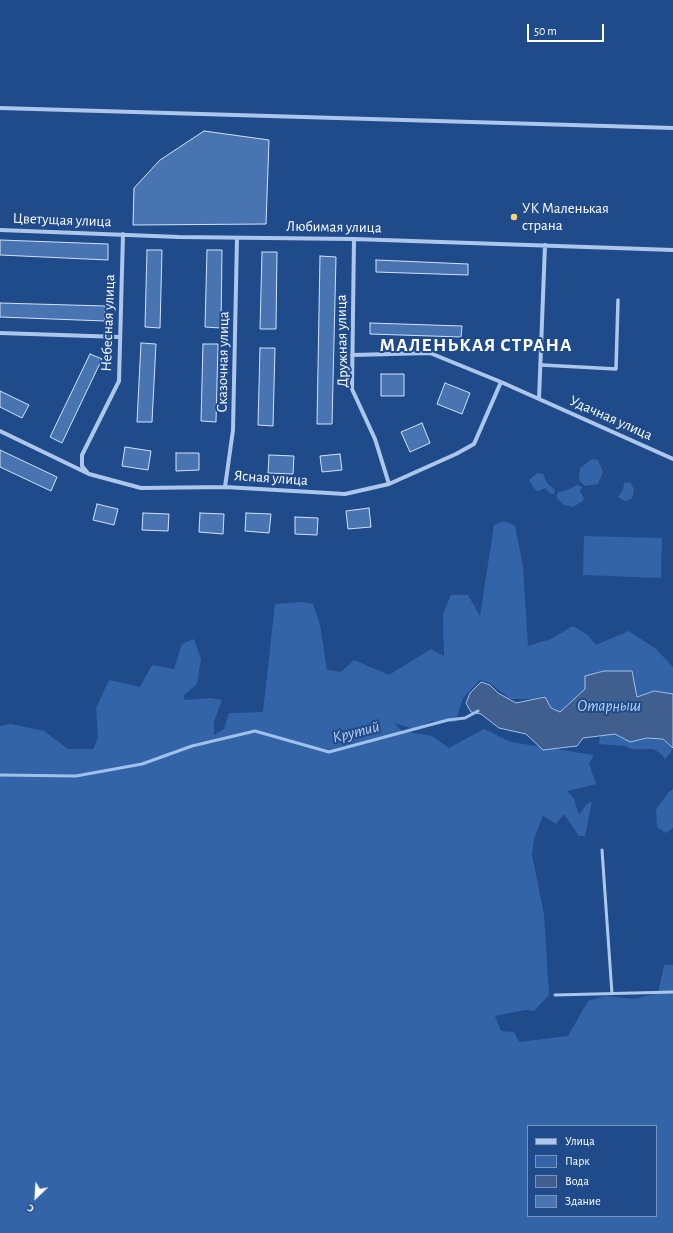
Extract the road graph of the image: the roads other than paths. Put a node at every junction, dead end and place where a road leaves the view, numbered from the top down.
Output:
1 (0, 108) edge
2 (673, 128) edge
3 (0, 230) edge
4 (123, 234) junction
5 (237, 238) junction
6 (354, 239) junction
7 (545, 245) junction
8 (673, 250) edge
9 (618, 300) dead end
10 (0, 333) edge
11 (120, 337) junction
12 (352, 355) junction
13 (542, 364) junction
14 (501, 382) junction
15 (539, 399) junction
16 (0, 431) edge
17 (673, 459) edge
18 (89, 474) junction
19 (389, 484) junction
20 (225, 487) junction
21 (602, 850) dead end
22 (673, 992) edge
23 (612, 994) junction
24 (555, 995) dead end

1 - 2 street
3 - 4 street, Цветущая улица
4 - 5 street, Любимая улица
4 - 11 street, Небесная улица
5 - 6 street, Любимая улица
5 - 20 street, Сказочная улица
6 - 7 street, Любимая улица
6 - 12 street, Дружная улица
7 - 8 street, Любимая улица
7 - 13 street
9 - 13 street
10 - 11 street
11 - 18 street, Небесная улица
12 - 14 street, Удачная улица
12 - 19 street, Дружная улица
13 - 15 street
14 - 15 street, Удачная улица
14 - 19 street, Ясная улица
15 - 17 street, Удачная улица
16 - 18 street, Ясная улица
18 - 20 street, Ясная улица
19 - 20 street, Ясная улица
21 - 23 lane
22 - 23 lane
23 - 24 lane

